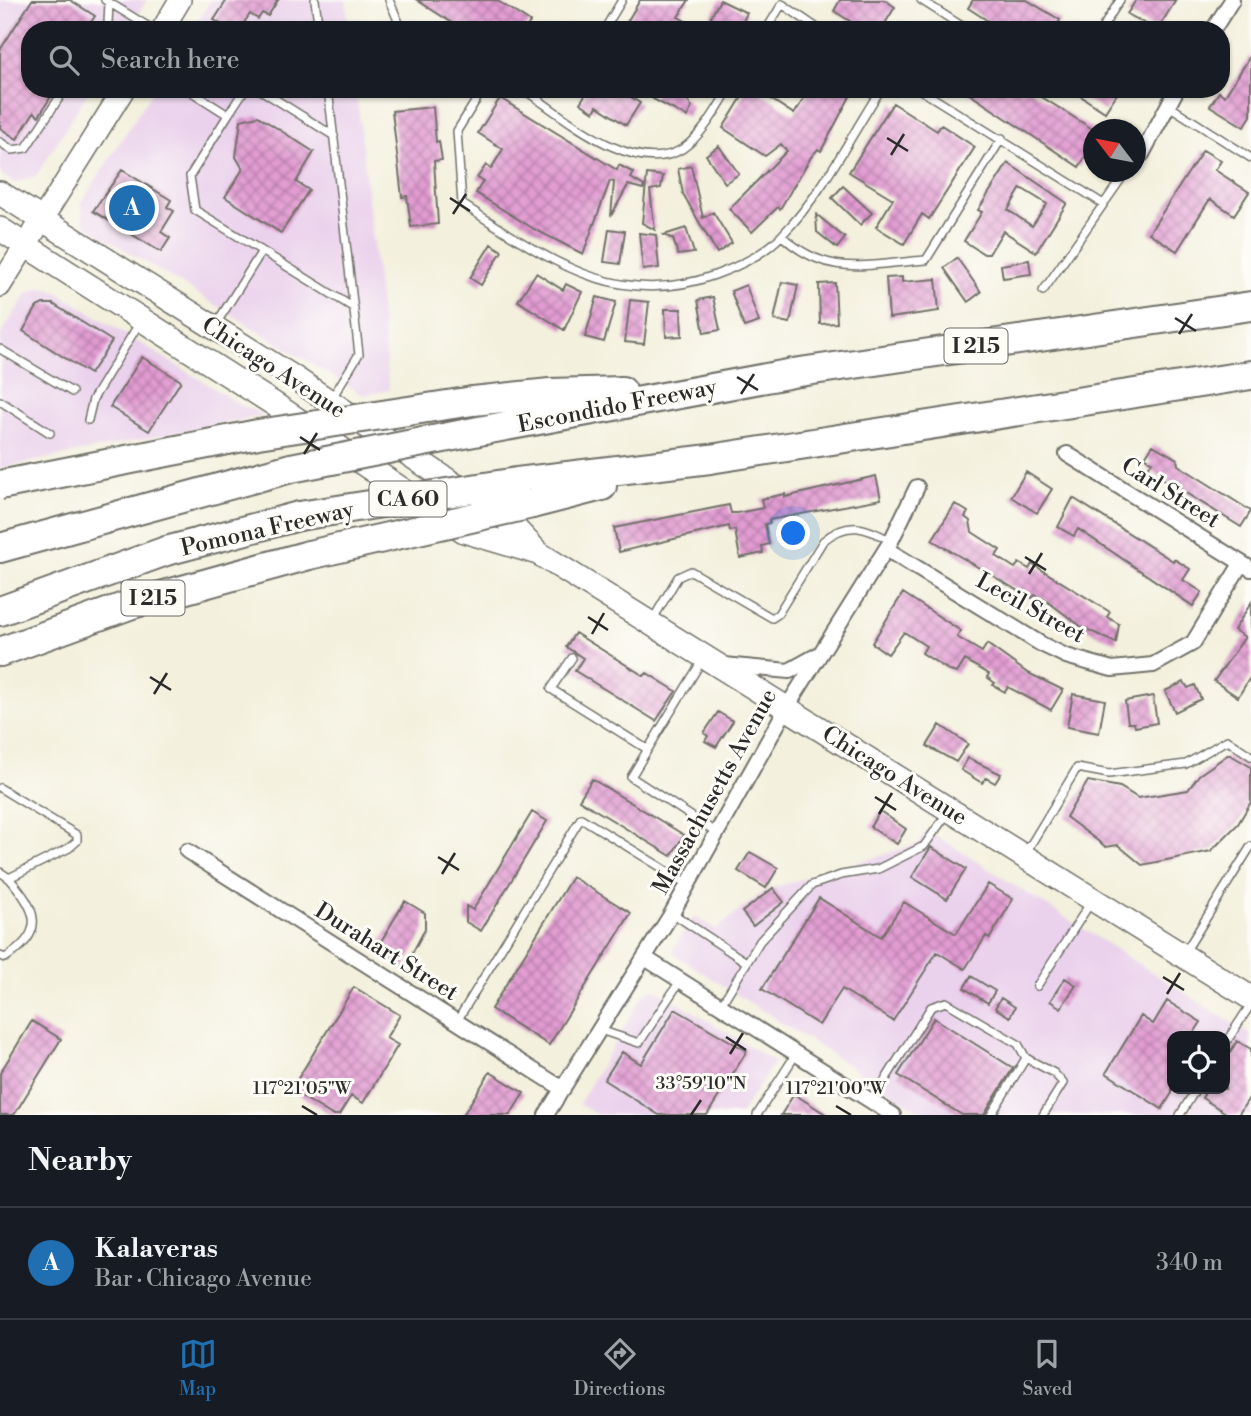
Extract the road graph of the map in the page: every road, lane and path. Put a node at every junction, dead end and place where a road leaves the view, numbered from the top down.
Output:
1 (180, 0) edge
2 (315, 0) edge
3 (389, 0) edge
4 (622, 0) edge
5 (921, 0) edge
6 (1120, 0) edge
7 (1232, 0) edge
8 (107, 1) edge
9 (108, 21) edge
10 (139, 21) edge
11 (167, 21) edge
12 (318, 21) edge
13 (398, 21) edge
14 (609, 21) edge
15 (772, 21) edge
16 (807, 21) edge
17 (954, 21) edge
18 (1107, 21) edge
19 (1219, 21) edge
20 (59, 98) edge
21 (118, 98) edge
22 (201, 98) edge
23 (238, 98) edge
24 (273, 98) edge
25 (329, 98) edge
26 (477, 98) edge
27 (537, 98) edge
28 (723, 98) edge
29 (875, 98) edge
30 (934, 98) edge
31 (1171, 98) edge
32 (1167, 105) junction
33 (228, 115) junction
34 (334, 136) junction
35 (1002, 138) junction
36 (0, 142) edge
37 (1146, 144) edge
38 (1251, 158) edge
39 (1118, 182) edge
40 (0, 193) edge
41 (1102, 203) junction
42 (41, 220) junction
43 (0, 229) edge
44 (782, 236) junction
45 (25, 246) junction
46 (262, 251) junction
47 (0, 286) edge
48 (1043, 291) dead end
49 (1251, 306) edge
50 (354, 308) junction
51 (141, 320) junction
52 (214, 328) junction
53 (0, 349) edge
54 (1251, 375) edge
55 (702, 390) junction
56 (72, 392) dead end
57 (0, 401) edge
58 (329, 403) junction
59 (88, 420) dead end
60 (50, 433) dead end
61 (1067, 454) dead end
62 (0, 485) edge
63 (917, 487) dead end
64 (524, 493) junction
65 (74, 527) junction
66 (888, 545) junction
67 (0, 548) edge
68 (538, 553) junction
69 (0, 558) edge
70 (1246, 567) edge
71 (0, 611) edge
72 (651, 623) junction
73 (0, 652) edge
74 (820, 654) junction
75 (572, 658) dead end
76 (711, 661) junction
77 (787, 707) junction
78 (647, 749) junction
79 (1251, 756) edge
80 (0, 788) edge
81 (950, 810) junction
82 (717, 833) junction
83 (1251, 846) edge
84 (187, 851) dead end
85 (1024, 856) junction
86 (0, 872) edge
87 (9, 878) junction
88 (688, 884) junction
89 (1093, 899) junction
90 (672, 913) junction
91 (1183, 955) junction
92 (0, 956) edge
93 (645, 958) junction
94 (746, 962) junction
95 (680, 981) junction
96 (1037, 986) dead end
97 (1251, 998) edge
98 (1251, 1004) edge
99 (720, 1006) junction
100 (457, 1021) junction
101 (600, 1030) junction
102 (1230, 1036) edge
103 (796, 1054) junction
104 (1026, 1058) junction
105 (563, 1089) junction
106 (1193, 1094) edge
107 (880, 1110) edge
108 (546, 1115) edge
109 (757, 1115) edge
110 (991, 1115) edge
111 (1043, 1115) edge
112 (1180, 1115) edge

1 - 11 main road
2 - 12 lane
3 - 13 lane
4 - 14 lane
5 - 17 lane
6 - 18 lane
7 - 19 street
8 - 9 lane
8 - 10 lane
15 - 16 lane
20 - 36 lane
21 - 42 main road
22 - 33 lane
23 - 33 lane
24 - 34 lane
25 - 34 lane
26 - 44 lane
27 - 28 lane
29 - 44 lane
30 - 35 lane
31 - 32 street
32 - 37 street
32 - 38 lane
33 - 46 lane
34 - 50 lane
35 - 41 lane
35 - 44 lane
39 - 41 lane
40 - 42 main road, Chicago Avenue
41 - 48 lane
42 - 45 main road
42 - 52 main road, Chicago Avenue
43 - 45 main road, Chicago Avenue
45 - 47 main road
45 - 51 main road, Chicago Avenue
46 - 50 lane
46 - 52 lane
49 - 55 highway, Escondido Freeway / I 215
50 - 58 lane
51 - 59 lane
51 - 68 main road, Chicago Avenue
52 - 58 main road, Chicago Avenue
53 - 56 lane
54 - 64 highway, Pomona Freeway / CA 60
55 - 62 highway, bridge
55 - 65 highway, Escondido Freeway / I 215, bridge
57 - 60 lane
58 - 68 main road, Chicago Avenue
61 - 70 street, Carl Street
63 - 66 street, Massachusetts Avenue
64 - 71 highway, Pomona Freeway / CA 60, bridge
64 - 73 highway, I 215, bridge
65 - 67 highway, I 215
65 - 69 highway
66 - 70 street, Lecil Street
66 - 72 lane
66 - 74 street, Massachusetts Avenue
68 - 72 main road, Chicago Avenue
72 - 76 main road, Chicago Avenue
74 - 76 street
74 - 77 street, Massachusetts Avenue
75 - 78 lane
76 - 77 main road, Chicago Avenue
76 - 78 lane
77 - 81 main road, Chicago Avenue
77 - 82 street, Massachusetts Avenue
78 - 82 lane
79 - 85 lane
80 - 87 lane
81 - 85 main road, Chicago Avenue
81 - 94 lane
82 - 88 street, Massachusetts Avenue
83 - 91 lane
84 - 100 street, Durahart Street
85 - 89 main road, Chicago Avenue
86 - 87 lane
87 - 92 lane
88 - 90 street, Massachusetts Avenue
88 - 100 lane
89 - 91 main road, Chicago Avenue
89 - 96 lane
90 - 93 street, Massachusetts Avenue
90 - 94 lane
91 - 97 main road, Chicago Avenue
93 - 95 street
93 - 101 street, Massachusetts Avenue
94 - 99 lane
95 - 99 street
95 - 101 lane
98 - 102 lane
99 - 103 street
100 - 105 street, Durahart Street
101 - 105 street, Massachusetts Avenue
103 - 107 street
103 - 109 lane
104 - 107 lane
104 - 110 lane
104 - 111 lane
105 - 108 street, Massachusetts Avenue
106 - 112 lane

